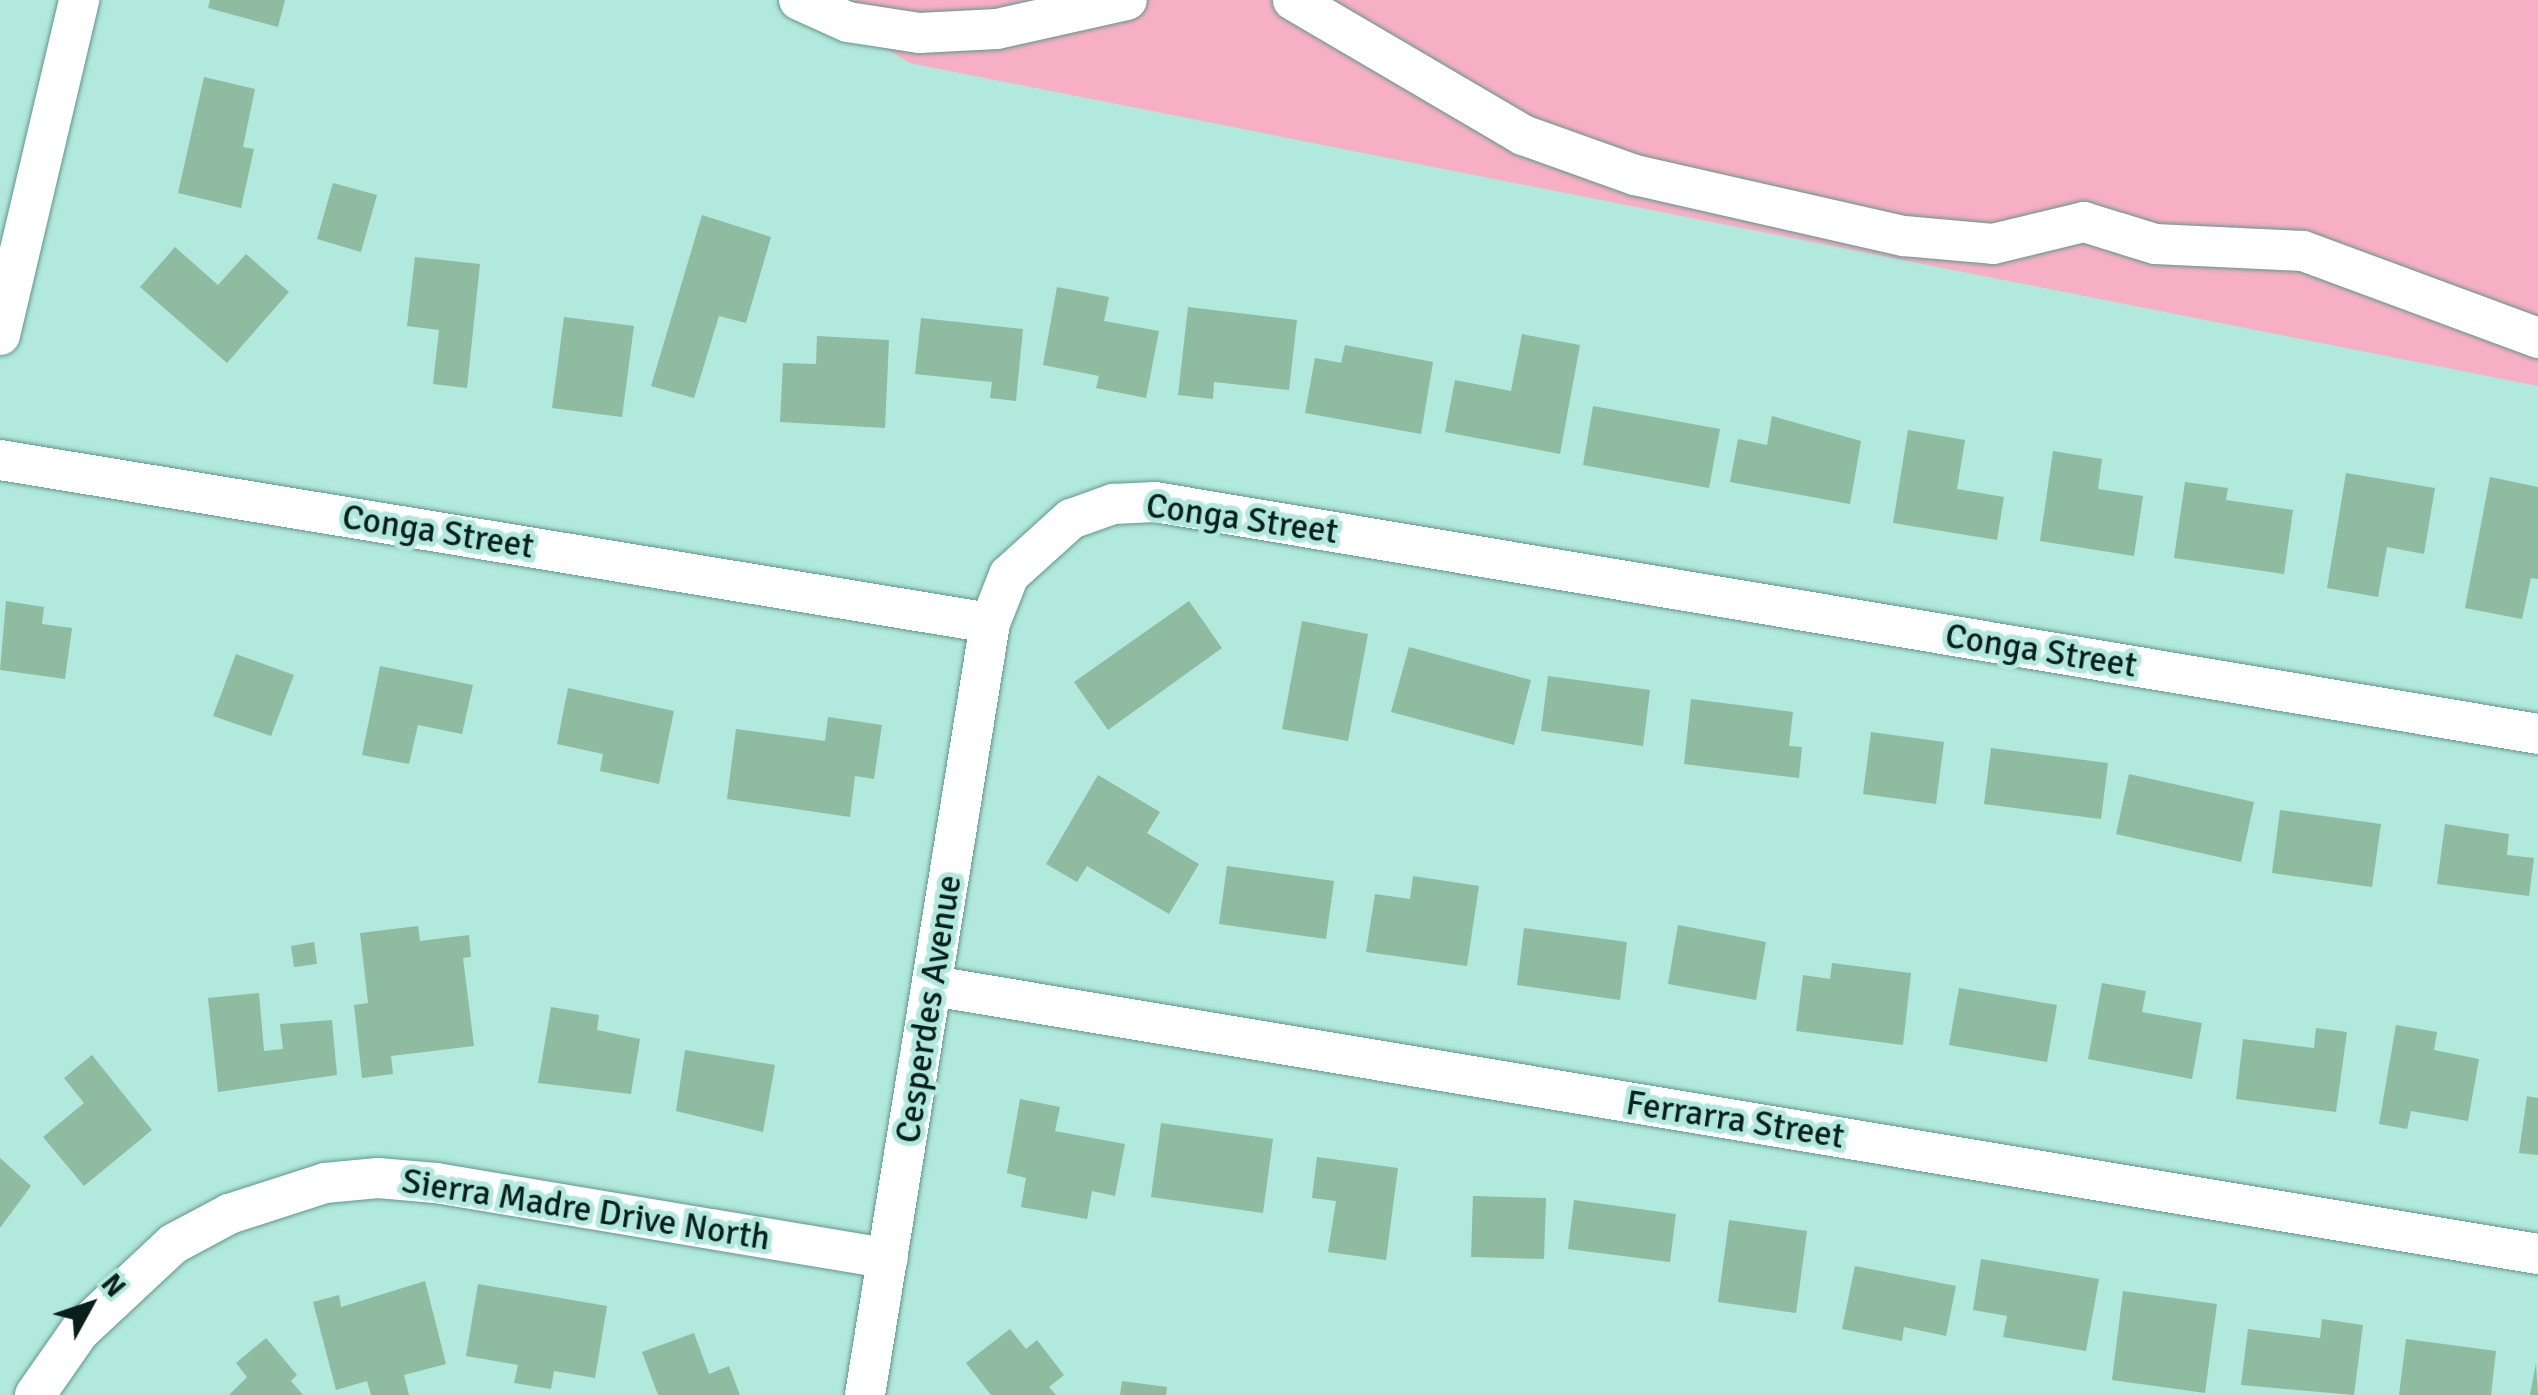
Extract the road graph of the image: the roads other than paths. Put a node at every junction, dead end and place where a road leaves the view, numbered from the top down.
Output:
1 (79, 0) edge
2 (799, 0) edge
3 (1126, 0) edge
4 (1294, 0) edge
5 (0, 335) edge
6 (2538, 338) edge
7 (0, 460) edge
8 (990, 623) junction
9 (2538, 734) edge
10 (933, 986) junction
11 (2538, 1254) edge
12 (888, 1259) junction
13 (36, 1395) edge
14 (865, 1395) edge

1 - 5 street
2 - 3 street
4 - 6 street
7 - 8 street, Conga Street
8 - 9 street, Conga Street
8 - 10 street, Cesperdes Avenue
10 - 11 street, Ferrarra Street
10 - 12 street, Cesperdes Avenue
12 - 13 street, Sierra Madre Drive North
12 - 14 street, Cesperdes Avenue

